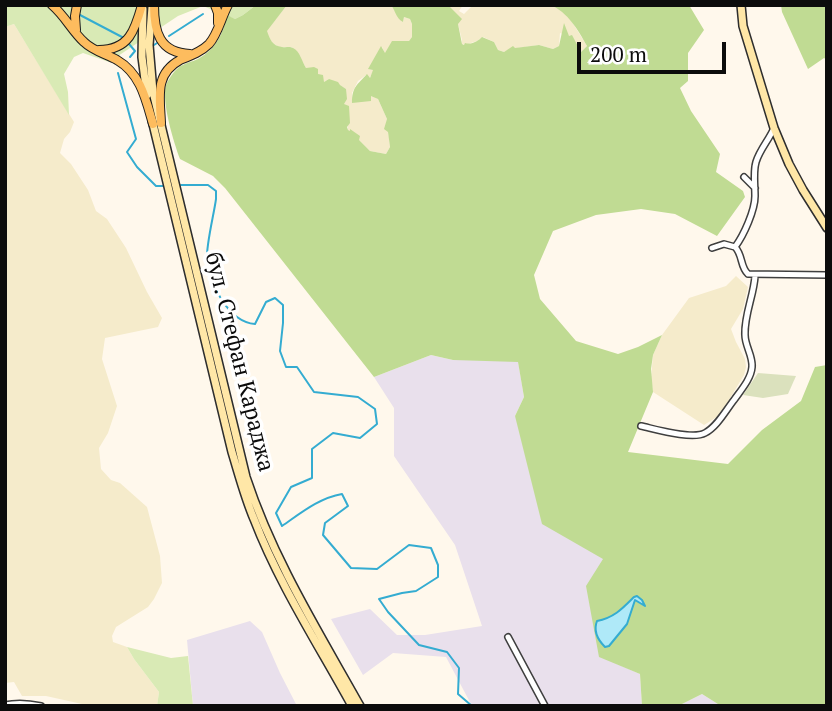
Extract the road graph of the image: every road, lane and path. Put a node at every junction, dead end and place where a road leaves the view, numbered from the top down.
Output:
1 (52, 5) edge
2 (77, 5) edge
3 (143, 5) edge
4 (153, 5) edge
5 (215, 5) edge
6 (228, 5) edge
7 (741, 5) edge
8 (217, 29) junction
9 (76, 33) junction
10 (96, 50) junction
11 (197, 53) junction
12 (157, 124) junction
13 (774, 128) junction
14 (744, 177) dead end
15 (755, 188) junction
16 (827, 228) edge
17 (735, 247) junction
18 (712, 248) dead end
19 (755, 275) junction
20 (827, 275) edge
21 (641, 426) dead end
22 (508, 637) dead end
23 (5, 705) edge
24 (41, 706) edge
25 (352, 706) edge
26 (360, 706) edge
27 (545, 706) edge

1 - 9 main road
2 - 9 main road
3 - 10 main road
3 - 12 main road, бул. Стефан Караджа
4 - 11 main road
4 - 12 main road, бул. Стефан Караджа
5 - 8 main road
6 - 8 main road
7 - 13 main road
8 - 11 main road
9 - 10 main road
10 - 12 main road
11 - 12 main road
12 - 25 main road, бул. Стефан Караджа
12 - 26 main road, бул. Стефан Караджа
13 - 15 street
13 - 16 main road
14 - 15 street
15 - 17 street
17 - 18 street
17 - 19 street
19 - 20 street
19 - 21 street
22 - 27 street
23 - 24 street

